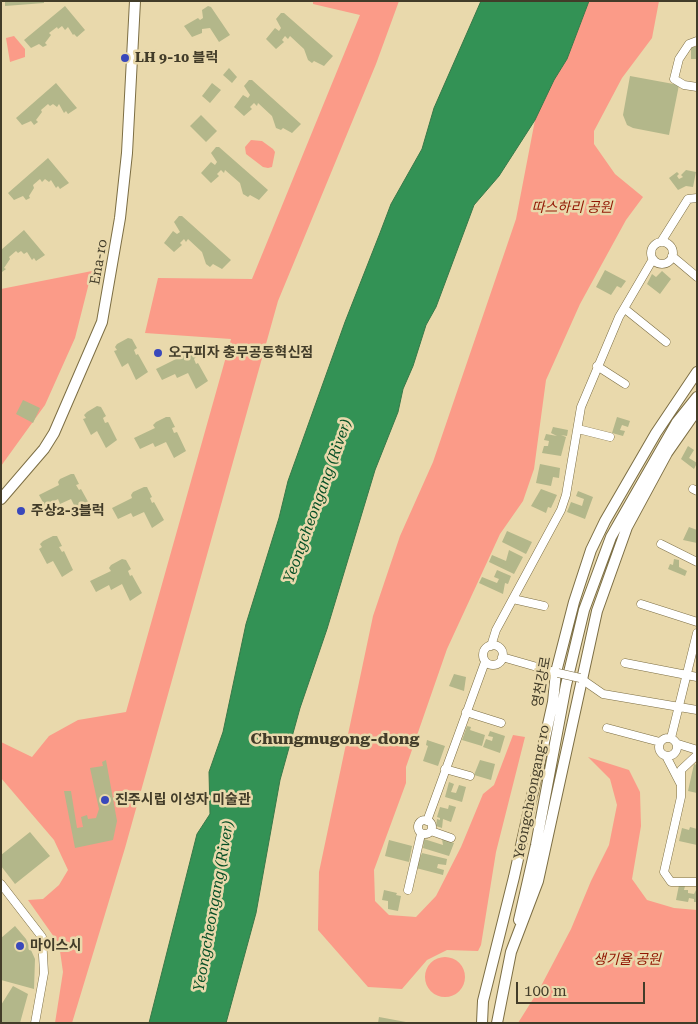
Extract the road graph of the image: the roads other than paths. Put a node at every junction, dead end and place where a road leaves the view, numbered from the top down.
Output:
1 (135, 1) edge
2 (697, 41) edge
3 (697, 87) edge
4 (697, 198) edge
5 (661, 242) junction
6 (672, 256) junction
7 (652, 259) junction
8 (697, 277) edge
9 (624, 310) junction
10 (666, 342) dead end
11 (597, 366) junction
12 (697, 372) edge
13 (625, 384) dead end
14 (697, 398) edge
15 (697, 410) edge
16 (578, 429) junction
17 (610, 437) dead end
18 (1, 499) edge
19 (661, 544) dead end
20 (697, 562) edge
21 (512, 599) junction
22 (641, 604) dead end
23 (544, 606) dead end
24 (697, 622) edge
25 (697, 633) edge
26 (491, 646) junction
27 (502, 657) junction
28 (486, 662) junction
29 (625, 663) dead end
30 (557, 672) junction
31 (687, 676) junction
32 (581, 678) junction
33 (697, 678) edge
34 (678, 708) junction
35 (697, 710) edge
36 (466, 712) junction
37 (501, 723) dead end
38 (607, 728) dead end
39 (671, 738) junction
40 (660, 742) junction
41 (676, 750) junction
42 (696, 754) edge
43 (666, 756) junction
44 (445, 769) junction
45 (681, 770) junction
46 (470, 776) dead end
47 (680, 783) junction
48 (427, 821) junction
49 (431, 831) junction
50 (421, 834) junction
51 (451, 838) dead end
52 (697, 882) edge
53 (1, 884) edge
54 (408, 890) dead end
55 (511, 952) junction
56 (35, 1023) edge
57 (482, 1023) edge
58 (496, 1023) edge

1 - 18 street, Ena-ro
2 - 3 street
4 - 5 street
5 - 6 street
5 - 7 street
6 - 7 street
6 - 8 street
7 - 9 street
9 - 10 street
9 - 11 street
11 - 13 street
11 - 16 street
12 - 30 street, 영천강로
14 - 55 street, Yeongcheongang-ro
15 - 32 street
16 - 17 street
16 - 21 street
19 - 20 street
21 - 23 street
21 - 26 street
22 - 24 street
25 - 31 street
26 - 27 street
26 - 28 street
27 - 28 street
27 - 30 street
28 - 36 street
29 - 31 street
30 - 32 street, bridge
30 - 57 street, 영천강로
31 - 33 street
31 - 34 street
32 - 34 street
32 - 55 street
34 - 35 street
34 - 39 street
36 - 37 street
36 - 44 street
38 - 40 street
39 - 40 street
39 - 41 street
40 - 43 street
41 - 42 street
41 - 43 street
41 - 45 street
42 - 45 street
43 - 47 street
44 - 46 street
44 - 48 street
45 - 47 street
47 - 52 street
48 - 49 street
48 - 50 street
49 - 50 street
49 - 51 street
50 - 54 street
53 - 56 street
55 - 58 street

